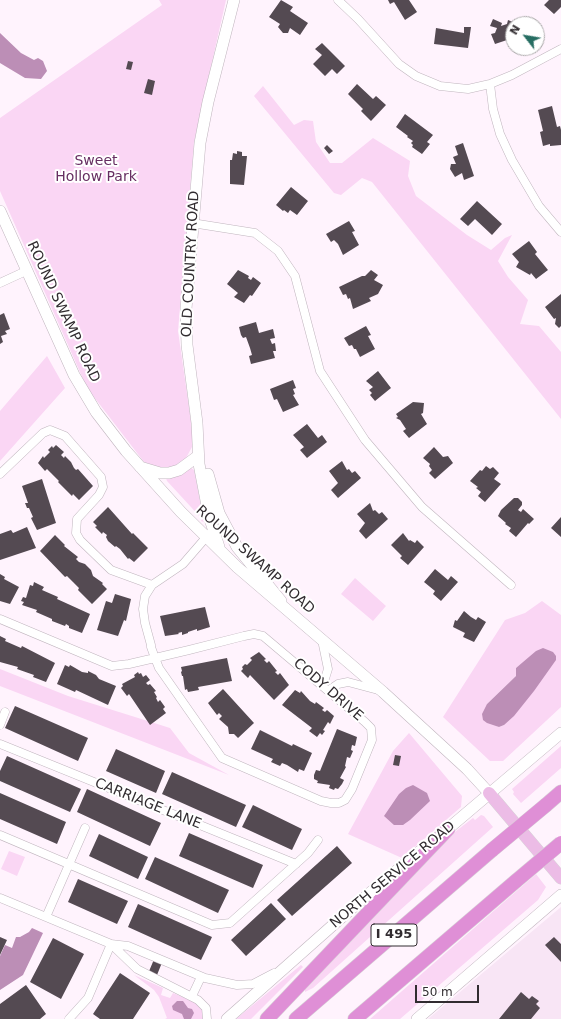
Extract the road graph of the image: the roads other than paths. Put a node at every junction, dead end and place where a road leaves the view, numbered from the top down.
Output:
1 (234, 0) edge
2 (338, 0) edge
3 (561, 49) edge
4 (490, 84) junction
5 (0, 211) edge
6 (192, 223) junction
7 (561, 232) edge
8 (26, 271) junction
9 (0, 283) edge
10 (197, 423) junction
11 (198, 456) junction
12 (140, 467) junction
13 (0, 474) edge
14 (219, 512) junction
15 (210, 533) junction
16 (221, 552) joint
17 (152, 585) junction
18 (511, 585) dead end
19 (291, 614) junction
20 (0, 619) edge
21 (322, 640) junction
22 (155, 658) junction
23 (326, 688) junction
24 (383, 692) junction
25 (5, 712) dead end
26 (0, 725) edge
27 (561, 733) edge
28 (0, 744) edge
29 (561, 792) edge
30 (490, 793) junction
31 (85, 828) dead end
32 (448, 829) junction
33 (0, 835) edge
34 (318, 840) dead end
35 (561, 842) edge
36 (68, 864) junction
37 (296, 864) junction
38 (561, 878) edge
39 (561, 895) edge
40 (0, 898) edge
41 (46, 917) junction
42 (112, 944) junction
43 (286, 967) junction
44 (201, 977) junction
45 (192, 996) junction
46 (69, 1019) edge
47 (207, 1019) edge
48 (227, 1019) edge
49 (267, 1019) edge
50 (296, 1019) edge
51 (355, 1019) edge
52 (417, 1019) edge

1 - 6 main road, OLD COUNTRY ROAD
2 - 4 street
3 - 4 street
4 - 7 street
5 - 8 main road, ROUND SWAMP ROAD
6 - 10 main road, OLD COUNTRY ROAD
6 - 18 street
8 - 9 street
8 - 12 main road, ROUND SWAMP ROAD
10 - 11 main road, OLD COUNTRY ROAD
10 - 14 main road
11 - 12 main road
11 - 15 main road, OLD COUNTRY ROAD
12 - 15 main road, ROUND SWAMP ROAD
13 - 17 street
14 - 15 street
14 - 19 main road
15 - 16 main road, OLD COUNTRY ROAD
15 - 17 street
16 - 19 main road, ROUND SWAMP ROAD
17 - 22 street, CODY DRIVE
19 - 21 main road, ROUND SWAMP ROAD
20 - 22 street
21 - 23 street
21 - 24 main road, ROUND SWAMP ROAD
22 - 23 street, CODY DRIVE
22 - 23 street, CODY DRIVE
23 - 24 street
24 - 30 main road, ROUND SWAMP ROAD
25 - 26 street
27 - 30 main road, NORTH SERVICE ROAD
28 - 37 street, CARRIAGE LANE
29 - 50 highway, I 495, bridge
30 - 32 main road, NORTH SERVICE ROAD
30 - 38 main road, ROUND SWAMP ROAD
31 - 36 street
32 - 43 main road, NORTH SERVICE ROAD
32 - 49 highway
33 - 36 street
34 - 37 street
35 - 51 highway, I 495, bridge
36 - 37 street
36 - 41 street
39 - 52 main road
40 - 41 street
41 - 42 street
42 - 44 street
42 - 45 street
42 - 46 street
43 - 44 street
43 - 48 main road, NORTH SERVICE ROAD
44 - 45 street
45 - 47 street

